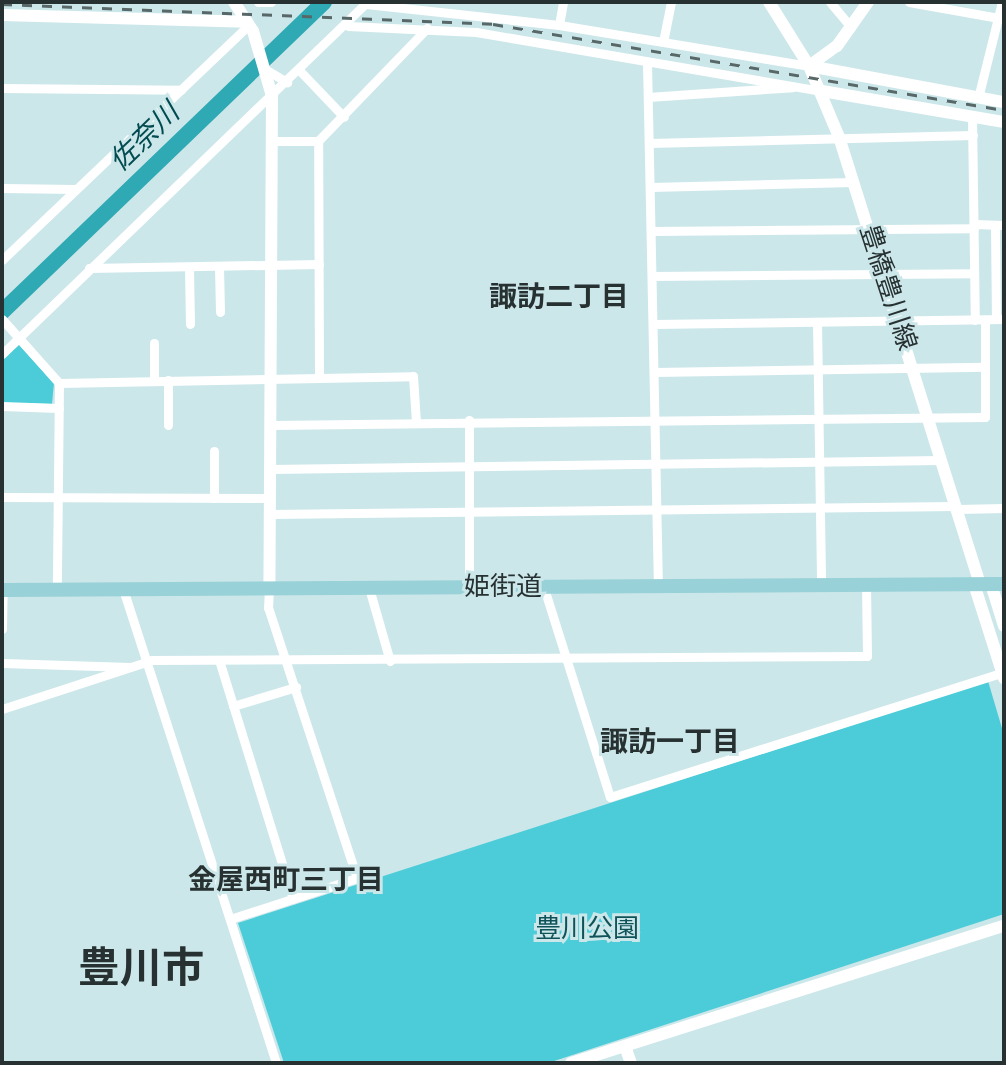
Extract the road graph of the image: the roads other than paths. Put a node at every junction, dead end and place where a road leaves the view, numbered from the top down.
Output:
1 (234, 2) edge
2 (258, 2) edge
3 (271, 2) edge
4 (563, 2) edge
5 (671, 2) edge
6 (769, 2) edge
7 (830, 2) edge
8 (868, 2) edge
9 (909, 2) edge
10 (1002, 2) edge
11 (366, 3) edge
12 (459, 6) edge
13 (2, 15) edge
14 (1001, 18) edge
15 (559, 25) junction
16 (348, 26) junction
17 (250, 27) junction
18 (851, 27) junction
19 (427, 28) junction
20 (663, 42) junction
21 (647, 63) junction
22 (809, 66) junction
23 (265, 69) junction
24 (301, 72) junction
25 (287, 82) junction
26 (796, 86) junction
27 (2, 88) edge
28 (181, 90) junction
29 (822, 91) junction
30 (272, 96) junction
31 (648, 97) junction
32 (978, 98) junction
33 (1004, 102) edge
34 (344, 117) junction
35 (972, 117) junction
36 (1004, 122) edge
37 (973, 135) junction
38 (839, 137) junction
39 (271, 141) junction
40 (318, 141) junction
41 (649, 143) junction
42 (853, 182) junction
43 (650, 187) junction
44 (2, 188) edge
45 (76, 189) junction
46 (999, 225) edge
47 (974, 226) junction
48 (868, 229) junction
49 (651, 231) junction
50 (2, 260) edge
51 (271, 264) junction
52 (319, 264) junction
53 (999, 266) edge
54 (189, 267) junction
55 (219, 267) junction
56 (89, 268) junction
57 (974, 273) junction
58 (883, 274) junction
59 (652, 276) junction
60 (220, 312) dead end
61 (2, 319) edge
62 (990, 320) edge
63 (898, 321) junction
64 (817, 322) junction
65 (190, 324) dead end
66 (654, 324) junction
67 (15, 334) junction
68 (154, 343) dead end
69 (2, 354) edge
70 (985, 367) junction
71 (913, 368) junction
72 (819, 370) junction
73 (655, 372) junction
74 (319, 377) junction
75 (271, 378) junction
76 (154, 380) junction
77 (168, 380) junction
78 (59, 383) junction
79 (2, 406) edge
80 (59, 408) junction
81 (928, 414) junction
82 (819, 417) junction
83 (655, 419) junction
84 (469, 420) junction
85 (416, 422) junction
86 (168, 425) dead end
87 (271, 425) junction
88 (214, 451) dead end
89 (941, 460) junction
90 (657, 461) junction
91 (820, 462) junction
92 (468, 467) junction
93 (270, 469) junction
94 (2, 497) edge
95 (59, 498) junction
96 (214, 498) junction
97 (270, 498) junction
98 (821, 507) junction
99 (956, 507) junction
100 (1004, 508) edge
101 (657, 509) junction
102 (470, 511) junction
103 (270, 514) junction
104 (987, 584) edge
105 (866, 585) junction
106 (821, 586) junction
107 (658, 587) junction
108 (369, 588) junction
109 (544, 588) junction
110 (469, 589) junction
111 (2, 590) edge
112 (57, 590) junction
113 (269, 590) junction
114 (124, 592) junction
115 (1004, 626) edge
116 (2, 629) edge
117 (566, 659) junction
118 (219, 660) junction
119 (286, 660) junction
120 (390, 661) junction
121 (146, 662) junction
122 (2, 663) edge
123 (130, 667) junction
124 (1003, 675) edge
125 (296, 687) junction
126 (233, 706) junction
127 (2, 709) edge
128 (293, 899) junction
129 (230, 919) junction
130 (1004, 926) edge
131 (625, 1046) junction
132 (276, 1063) edge
133 (571, 1063) edge
134 (631, 1063) edge

1 - 17 street
2 - 3 street
4 - 15 street
5 - 20 street
6 - 22 street, 豊橋豊川線
7 - 18 street
8 - 18 street
9 - 14 street
10 - 14 street
11 - 12 street
11 - 16 street
12 - 15 street
13 - 17 street
14 - 32 street
15 - 20 street
16 - 19 street
16 - 24 street
17 - 23 street
17 - 28 street
18 - 22 street
19 - 21 street
19 - 34 street
20 - 22 street
21 - 26 street
21 - 31 street
22 - 29 street, 豊橋豊川線
22 - 32 street
23 - 25 street
23 - 30 street
24 - 25 street
24 - 34 street
25 - 30 street
26 - 29 street
26 - 31 street
27 - 28 street
28 - 45 street
29 - 35 street
29 - 38 street, 豊橋豊川線
30 - 39 street
30 - 56 street
31 - 41 street
32 - 33 street
34 - 40 street
35 - 36 street
35 - 37 street
37 - 38 street
37 - 47 street
38 - 41 street
38 - 42 street, 豊橋豊川線
39 - 40 street
39 - 51 street
40 - 52 street
41 - 43 street
42 - 43 street
42 - 48 street, 豊橋豊川線
43 - 49 street
44 - 45 street
45 - 50 street
46 - 47 street
46 - 53 street
47 - 48 street
47 - 57 street
48 - 49 street
48 - 58 street, 豊橋豊川線
49 - 59 street
51 - 52 street
51 - 55 street
51 - 75 street
52 - 74 street
53 - 62 street
54 - 55 street
54 - 56 street
54 - 65 street
55 - 60 street
56 - 67 street
57 - 58 street
57 - 62 street
58 - 59 street
58 - 63 street, 豊橋豊川線
59 - 66 street
61 - 67 street
62 - 63 street
62 - 70 street
63 - 64 street
63 - 71 street, 豊橋豊川線
64 - 66 street
64 - 72 street
66 - 73 street
67 - 69 street
67 - 78 street
68 - 76 street
70 - 71 street
70 - 81 street
71 - 72 street
71 - 81 street, 豊橋豊川線
72 - 73 street
72 - 82 street
73 - 83 street
74 - 75 street
74 - 85 street
75 - 77 street
75 - 87 street
76 - 77 street
76 - 78 street
77 - 86 street
78 - 80 street
79 - 80 street
80 - 95 street
81 - 82 street
81 - 89 street, 豊橋豊川線
82 - 83 street
82 - 91 street
83 - 84 street
83 - 90 street
84 - 85 street
84 - 92 street
85 - 87 street
87 - 93 street
88 - 96 street
89 - 91 street
89 - 99 street, 豊橋豊川線
90 - 91 street
90 - 92 street
90 - 101 street
91 - 98 street
92 - 93 street
92 - 102 street
93 - 97 street
94 - 95 street
95 - 96 street
95 - 112 street
96 - 97 street
97 - 103 street
98 - 99 street
98 - 101 street
98 - 106 street
99 - 100 street
99 - 104 street, 豊橋豊川線
101 - 102 street
101 - 107 street
102 - 103 street
102 - 110 street
103 - 113 street
104 - 105 main road, 姫街道
104 - 115 street
104 - 124 street
105 - 106 main road, 姫街道
105 - 117 street
106 - 107 main road, 姫街道
107 - 109 main road, 姫街道
108 - 110 main road, 姫街道
108 - 113 main road, 姫街道
108 - 120 street
109 - 110 main road, 姫街道
109 - 117 street
111 - 112 main road, 姫街道
111 - 116 street
112 - 114 main road, 姫街道
113 - 114 main road, 姫街道
113 - 119 street
114 - 121 street
117 - 120 street
117 - 124 street
118 - 119 street
118 - 121 street
118 - 126 street
119 - 120 street
119 - 125 street
121 - 123 street
121 - 129 street
122 - 123 street
123 - 127 street
125 - 126 street
125 - 128 street
126 - 128 street
128 - 129 street
129 - 132 street
130 - 131 street
131 - 133 street
131 - 134 street

